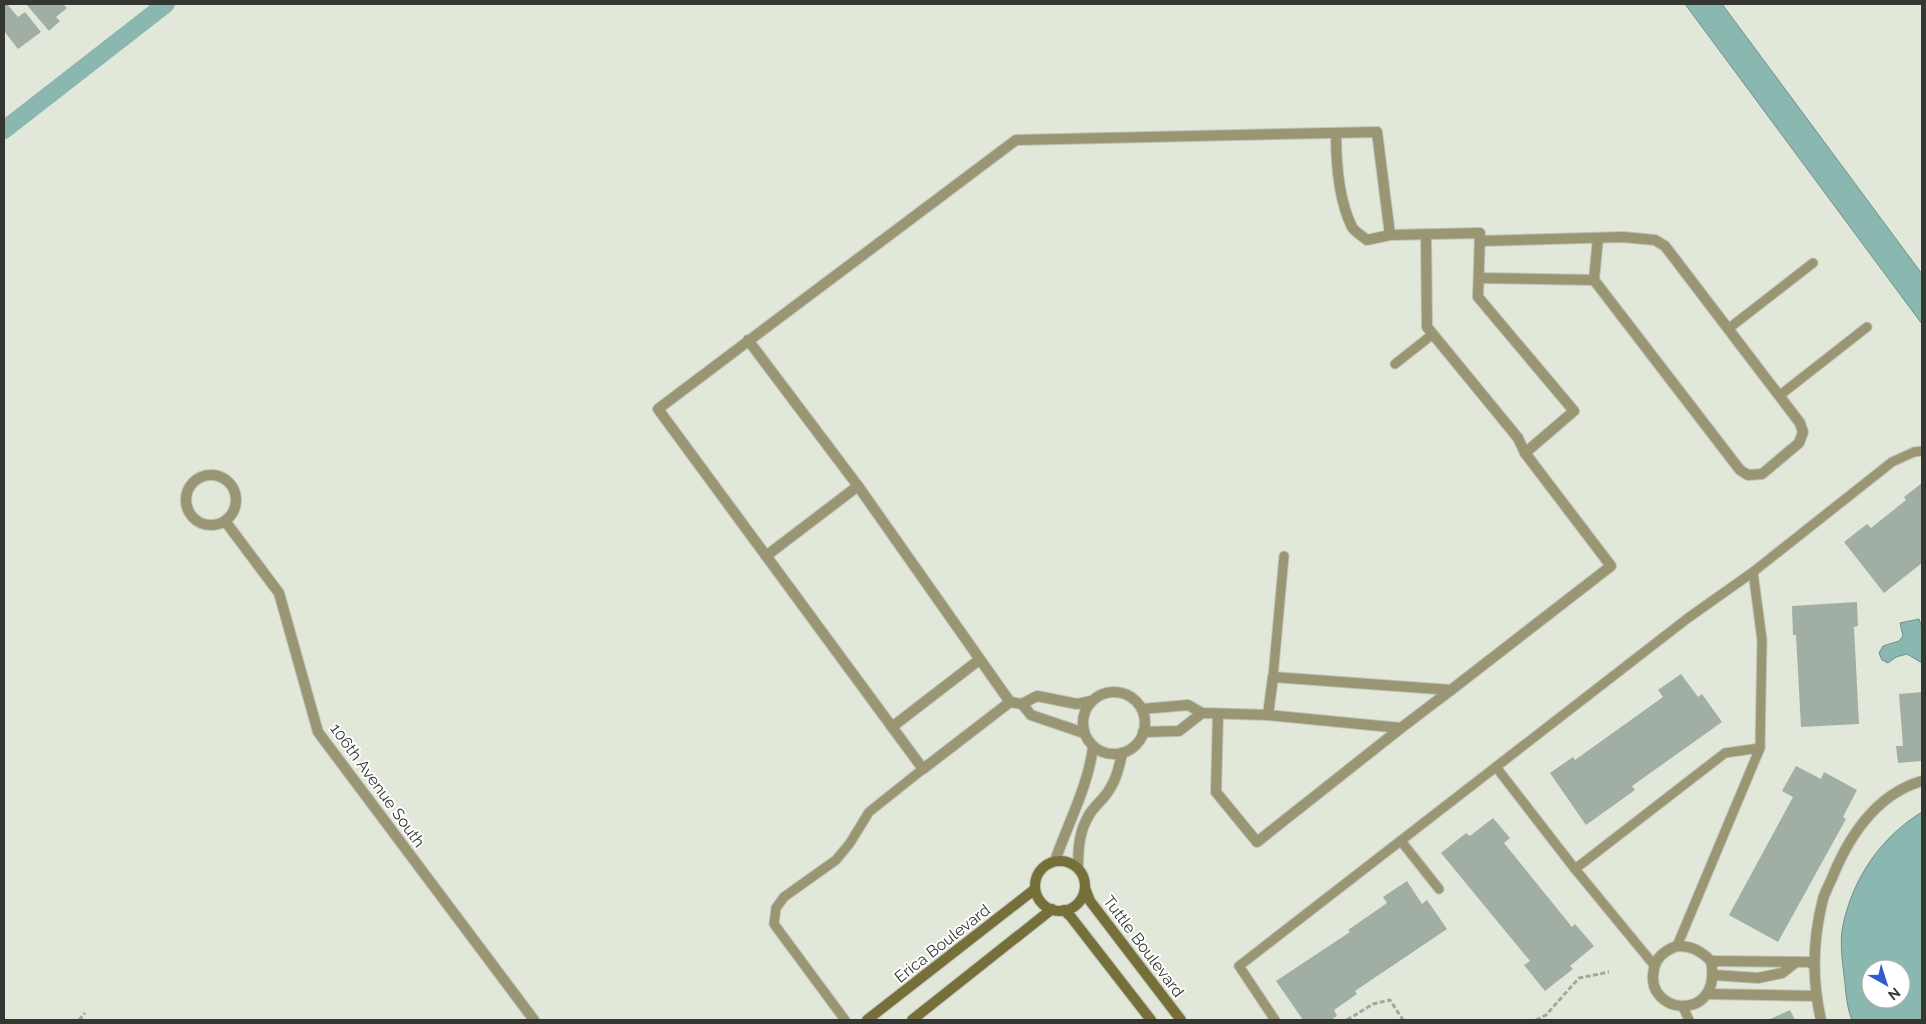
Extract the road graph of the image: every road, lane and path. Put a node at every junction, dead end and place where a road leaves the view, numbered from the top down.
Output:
1 (1336, 133) junction
2 (1426, 234) junction
3 (1390, 235) junction
4 (1598, 238) junction
5 (1480, 241) junction
6 (1813, 263) dead end
7 (1479, 278) junction
8 (1594, 280) junction
9 (1867, 327) dead end
10 (1728, 329) junction
11 (1433, 334) junction
12 (748, 340) junction
13 (1395, 364) dead end
14 (1779, 396) junction
15 (1922, 451) edge
16 (1525, 453) junction
17 (858, 486) junction
18 (225, 521) junction
19 (766, 556) junction
20 (1284, 556) dead end
21 (1753, 572) junction
22 (979, 660) junction
23 (1273, 677) junction
24 (1451, 690) junction
25 (1091, 701) junction
26 (1010, 702) junction
27 (1022, 704) junction
28 (1142, 709) junction
29 (1202, 713) junction
30 (1218, 714) junction
31 (1268, 715) junction
32 (892, 727) junction
33 (1401, 728) junction
34 (1144, 732) junction
35 (1084, 733) junction
36 (1093, 747) junction
37 (1760, 748) junction
38 (1122, 753) junction
39 (1496, 767) junction
40 (923, 770) junction
41 (1922, 781) edge
42 (1401, 841) junction
43 (1056, 861) junction
44 (1078, 868) junction
45 (1575, 869) junction
46 (1085, 888) junction
47 (1036, 889) junction
48 (1438, 889) dead end
49 (1052, 909) junction
50 (1064, 910) junction
51 (1677, 946) junction
52 (1712, 961) junction
53 (1796, 962) junction
54 (1654, 965) junction
55 (1814, 966) junction
56 (1609, 972) dead end
57 (1714, 974) junction
58 (1708, 994) junction
59 (1815, 996) junction
60 (1683, 1007) junction
61 (85, 1013) dead end
62 (79, 1020) edge
63 (534, 1020) edge
64 (844, 1020) edge
65 (867, 1020) edge
66 (912, 1020) edge
67 (1150, 1020) edge
68 (1181, 1020) edge
69 (1274, 1020) edge
70 (1347, 1020) edge
71 (1403, 1020) edge
72 (1536, 1020) edge
73 (1689, 1020) edge
74 (1820, 1020) edge

1 - 3 street
1 - 3 street
1 - 12 street
2 - 3 street
2 - 5 street
2 - 11 street
4 - 5 street
4 - 8 street
4 - 10 street
5 - 7 street
6 - 10 lane
7 - 8 street
7 - 16 street
8 - 14 street
9 - 14 lane
10 - 14 street
11 - 13 lane
11 - 16 street
12 - 17 street
12 - 19 street
15 - 21 lane
16 - 24 street
17 - 19 street
17 - 22 street
18 - 18 street
18 - 63 street, 106th Avenue South
19 - 32 street
20 - 23 lane
21 - 37 lane
21 - 39 lane
22 - 26 street
22 - 32 street
23 - 24 street
23 - 31 street
24 - 33 street
25 - 27 street
25 - 28 street
25 - 35 street
26 - 27 street
26 - 40 street
27 - 35 street
28 - 29 street
28 - 34 street
29 - 30 street
29 - 34 street
30 - 31 street
30 - 33 street
31 - 33 street
32 - 40 street
34 - 38 street
35 - 36 street
36 - 38 street
36 - 43 street
37 - 45 lane
37 - 51 lane
38 - 44 street
39 - 42 lane
39 - 45 lane
40 - 64 lane
41 - 55 street
42 - 48 lane
42 - 69 lane
43 - 44 street
43 - 47 street
44 - 46 street
45 - 54 lane
46 - 50 street
46 - 68 street, Tuttle Boulevard
47 - 49 street
47 - 65 street, Erica Boulevard
49 - 50 street
49 - 66 street
50 - 67 street
51 - 52 street
51 - 54 street
52 - 53 street
52 - 57 street
53 - 55 street
53 - 57 street
54 - 60 street
55 - 59 street
56 - 72 path
57 - 58 street
58 - 59 street
58 - 60 street
59 - 74 street
60 - 73 lane
61 - 62 path
70 - 71 path

